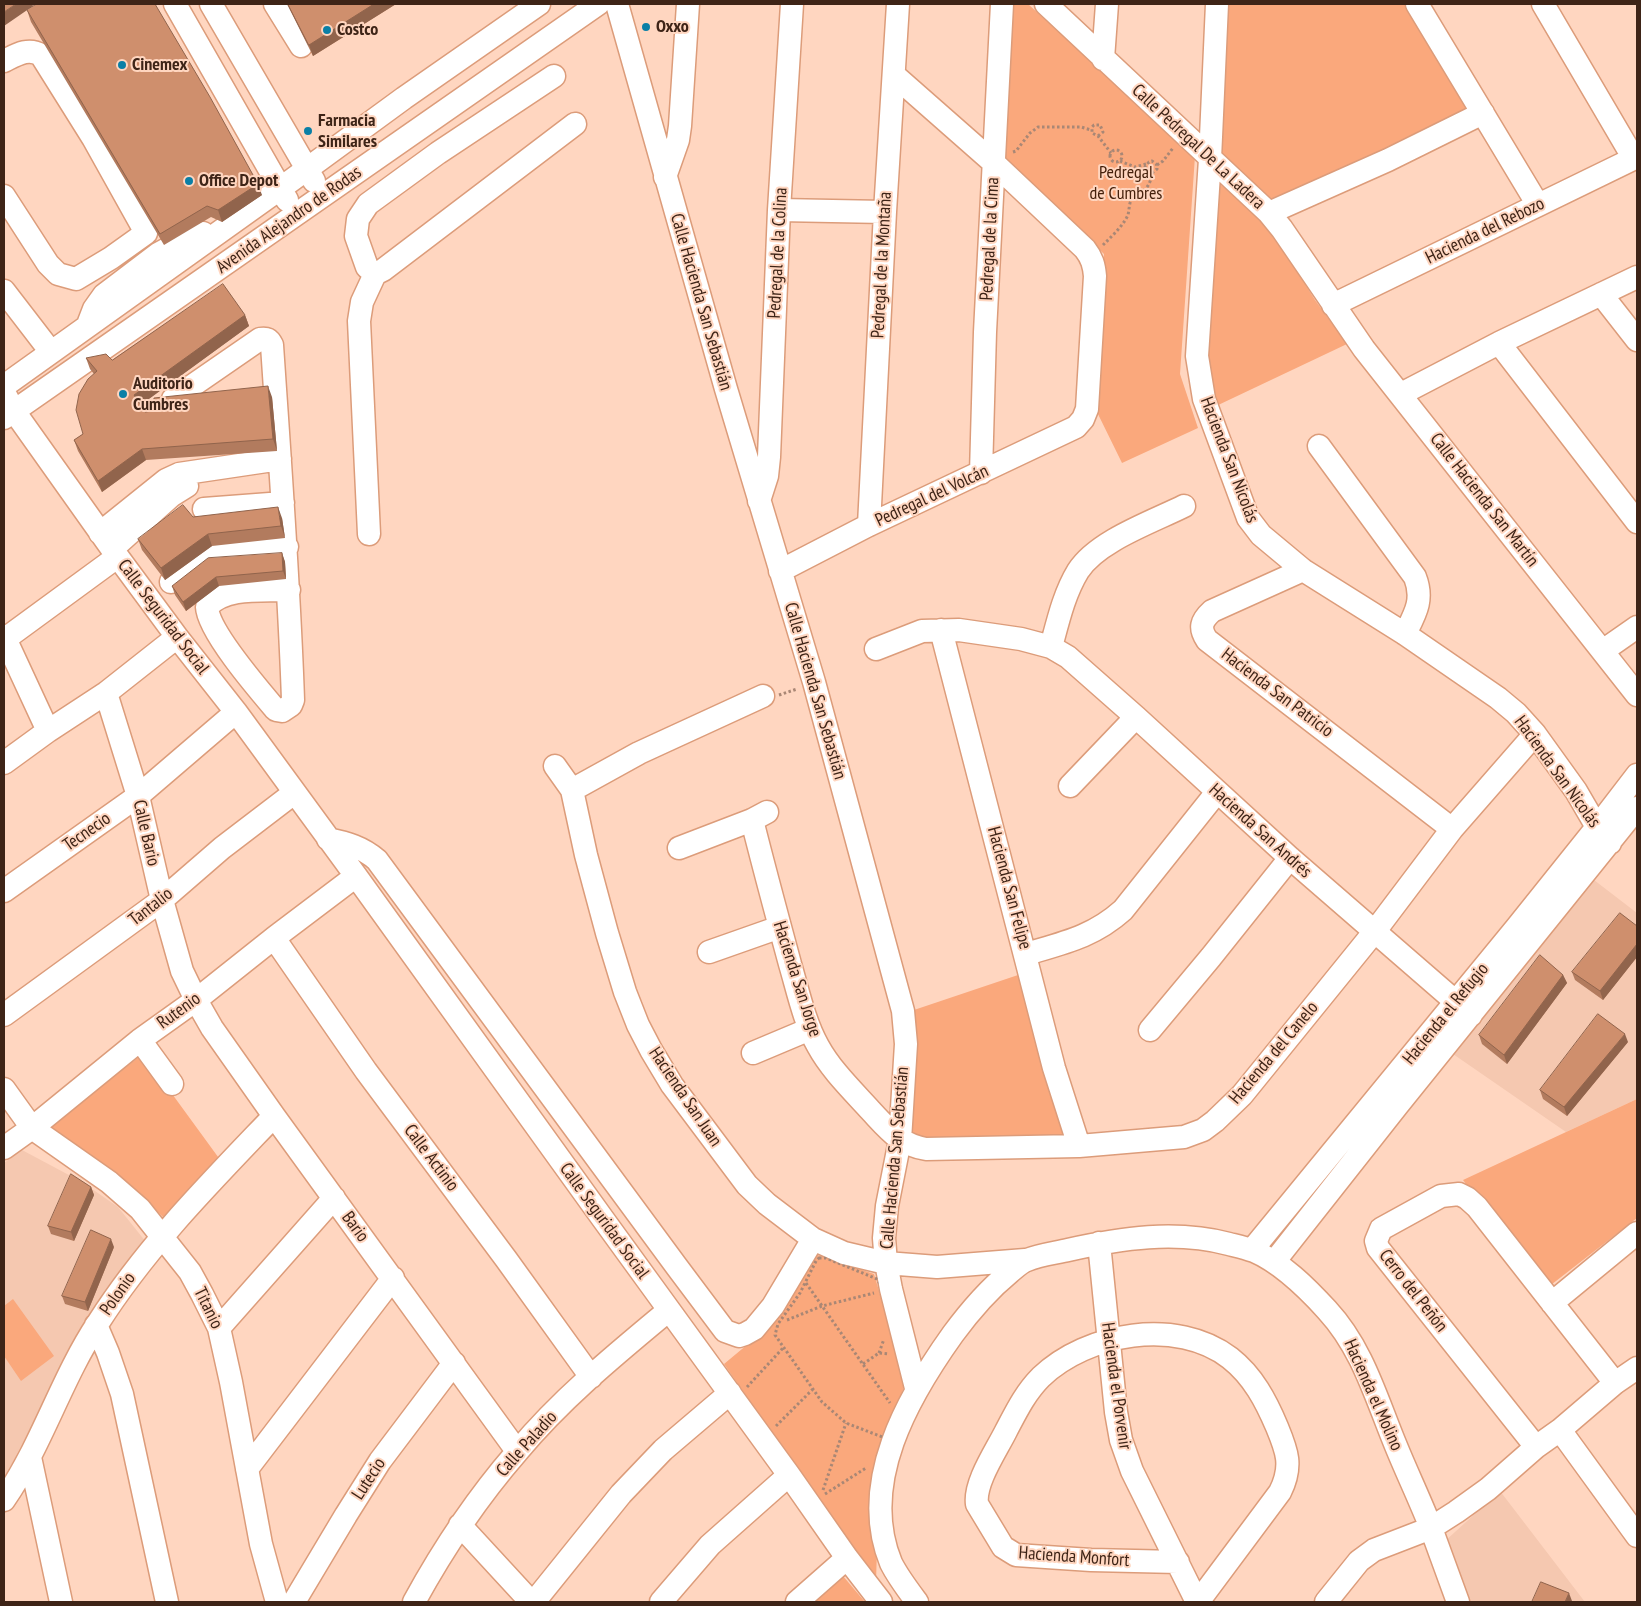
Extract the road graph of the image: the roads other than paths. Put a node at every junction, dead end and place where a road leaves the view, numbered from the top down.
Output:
1 (175, 4) edge
2 (211, 4) edge
3 (275, 4) edge
4 (539, 4) edge
5 (598, 4) edge
6 (617, 4) edge
7 (688, 4) edge
8 (792, 4) edge
9 (898, 4) edge
10 (1002, 4) edge
11 (1046, 4) edge
12 (1107, 4) edge
13 (1218, 4) edge
14 (1418, 4) edge
15 (1543, 4) edge
16 (301, 46) edge
17 (1103, 58) junction
18 (4, 61) edge
19 (894, 75) junction
20 (554, 76) dead end
21 (404, 98) junction
22 (1483, 113) junction
23 (574, 124) dead end
24 (421, 126) junction
25 (438, 153) junction
26 (1636, 158) edge
27 (1210, 159) junction
28 (994, 163) junction
29 (307, 169) junction
30 (665, 177) junction
31 (280, 188) junction
32 (4, 196) edge
33 (323, 196) junction
34 (1538, 206) junction
35 (780, 210) junction
36 (885, 212) junction
37 (1269, 213) junction
38 (296, 215) junction
39 (226, 228) junction
40 (146, 233) junction
41 (158, 254) junction
42 (374, 274) junction
43 (1637, 277) edge
44 (4, 291) edge
45 (1601, 294) junction
46 (1333, 305) junction
47 (86, 328) junction
48 (1637, 340) edge
49 (1499, 343) junction
50 (51, 352) junction
51 (4, 386) edge
52 (1401, 394) junction
53 (173, 399) edge
54 (7, 407) edge
55 (1319, 446) dead end
56 (280, 466) junction
57 (981, 473) junction
58 (759, 500) junction
59 (283, 503) junction
60 (1184, 506) dead end
61 (204, 509) dead end
62 (1637, 522) edge
63 (869, 526) junction
64 (369, 534) dead end
65 (110, 546) junction
66 (286, 547) junction
67 (1303, 570) junction
68 (780, 571) junction
69 (171, 582) dead end
70 (289, 590) junction
71 (1637, 627) edge
72 (942, 630) junction
73 (1405, 634) junction
74 (4, 637) edge
75 (177, 637) junction
76 (1051, 647) junction
77 (876, 649) dead end
78 (1604, 650) junction
79 (106, 693) junction
80 (1637, 694) edge
81 (763, 696) road end
82 (236, 712) junction
83 (1136, 717) junction
84 (48, 731) junction
85 (1535, 734) junction
86 (4, 763) edge
87 (554, 766) dead end
88 (1637, 775) edge
89 (1070, 786) dead end
90 (572, 790) junction
91 (1217, 792) junction
92 (294, 793) junction
93 (138, 796) junction
94 (1637, 808) edge
95 (1452, 829) junction
96 (1604, 835) junction
97 (328, 839) junction
98 (679, 848) dead end
99 (1290, 858) junction
100 (356, 876) junction
101 (4, 891) edge
102 (162, 900) junction
103 (780, 927) junction
104 (1374, 930) junction
105 (274, 938) junction
106 (709, 952) dead end
107 (1026, 954) junction
108 (196, 1000) junction
109 (1463, 1008) junction
110 (4, 1015) edge
111 (810, 1029) junction
112 (1150, 1030) dead end
113 (140, 1040) junction
114 (753, 1053) dead end
115 (172, 1084) dead end
116 (4, 1089) edge
117 (274, 1116) junction
118 (32, 1128) junction
119 (900, 1140) junction
120 (1079, 1146) junction
121 (4, 1148) edge
122 (334, 1198) junction
123 (1637, 1232) edge
124 (162, 1236) junction
125 (814, 1239) junction
126 (1099, 1243) junction
127 (1252, 1250) junction
128 (1025, 1260) junction
129 (1274, 1262) junction
130 (886, 1263) junction
131 (393, 1278) junction
132 (1552, 1302) junction
133 (669, 1310) junction
134 (96, 1325) junction
135 (219, 1328) junction
136 (1109, 1339) junction
137 (454, 1363) junction
138 (1637, 1368) edge
139 (591, 1377) junction
140 (1614, 1383) junction
141 (916, 1388) junction
142 (733, 1397) junction
143 (1560, 1430) junction
144 (1536, 1447) junction
145 (518, 1451) junction
146 (30, 1457) junction
147 (247, 1469) junction
148 (790, 1475) junction
149 (4, 1500) edge
150 (460, 1525) junction
151 (1431, 1528) junction
152 (1637, 1536) edge
153 (847, 1558) junction
154 (1178, 1562) junction
155 (61, 1602) edge
156 (167, 1602) edge
157 (277, 1602) edge
158 (294, 1602) edge
159 (414, 1602) edge
160 (533, 1602) edge
161 (661, 1602) edge
162 (797, 1602) edge
163 (881, 1602) edge
164 (917, 1602) edge
165 (1198, 1602) edge
166 (1326, 1602) edge
167 (1458, 1602) edge

1 - 31 street
2 - 29 street
3 - 16 street
4 - 21 street, Avenida Alejandro de Rodas
5 - 24 street, Avenida Alejandro de Rodas
6 - 30 street, Calle Hacienda San Sebastián
7 - 30 street
8 - 35 street, Pedregal de la Colina
9 - 19 street, Pedregal de la Montaña
10 - 28 street, Pedregal de la Cima
11 - 17 street, Calle Pedregal De La Ladera
12 - 17 street
13 - 27 street, Hacienda San Nicolás
14 - 22 street
15 - 26 street
17 - 27 street, Calle Pedregal De La Ladera
18 - 40 street
19 - 28 street
19 - 36 street, Pedregal de la Montaña
20 - 25 street
21 - 24 street
21 - 29 street, Avenida Alejandro de Rodas
22 - 34 street
22 - 37 street
23 - 42 street
24 - 25 street
24 - 33 street, Avenida Alejandro de Rodas
25 - 42 street
26 - 34 street, Hacienda del Rebozo
27 - 37 street, Calle Pedregal De La Ladera
27 - 67 street, Hacienda San Nicolás
28 - 57 street, Pedregal de la Cima
28 - 57 street, Pedregal del Volcán
29 - 31 street, Avenida Alejandro de Rodas
29 - 33 street
30 - 58 street, Calle Hacienda San Sebastián
31 - 38 street
31 - 39 street, Avenida Alejandro de Rodas
32 - 40 street
33 - 38 street, Avenida Alejandro de Rodas
34 - 46 street, Hacienda del Rebozo
35 - 36 street
35 - 58 street, Pedregal de la Colina
36 - 63 street, Pedregal de la Montaña
37 - 46 street, Calle Pedregal De La Ladera
38 - 54 street, Avenida Alejandro de Rodas
39 - 41 street
39 - 47 street, Avenida Alejandro de Rodas
40 - 41 street
41 - 47 street
42 - 64 street
43 - 45 street
44 - 50 street
45 - 48 street
45 - 49 street
46 - 52 street, Calle Hacienda San Martín
47 - 50 street, Avenida Alejandro de Rodas
49 - 52 street
49 - 62 street
50 - 51 street, Avenida Alejandro de Rodas
52 - 78 street, Calle Hacienda San Martín
53 - 56 street
54 - 65 street, Calle Seguridad Social
55 - 73 street
56 - 59 street
56 - 65 street
57 - 63 street, Pedregal del Volcán
58 - 68 street, Calle Hacienda San Sebastián
59 - 61 street
59 - 66 street
60 - 76 street
63 - 68 street, Pedregal del Volcán
65 - 74 street
65 - 75 street, Calle Seguridad Social
66 - 69 street
66 - 70 street
67 - 73 street, Hacienda San Nicolás
67 - 95 street, Hacienda San Patricio
68 - 119 street, Calle Hacienda San Sebastián
70 - 70 street
71 - 78 street
72 - 76 street, Hacienda San Andrés
72 - 77 street, Hacienda San Andrés
72 - 107 street, Hacienda San Felipe
73 - 85 street, Hacienda San Nicolás
74 - 84 street
75 - 79 street
75 - 82 street, Calle Seguridad Social
76 - 83 street, Hacienda San Andrés
78 - 80 street, Calle Hacienda San Martín
79 - 84 street
79 - 93 street, Calle Bario
81 - 90 street
82 - 92 street, Calle Seguridad Social
82 - 93 street, Tecnecio
83 - 89 street
83 - 91 street, Hacienda San Andrés
84 - 86 street
85 - 95 street, Hacienda del Canelo
85 - 96 street, Hacienda San Nicolás
87 - 90 street
88 - 96 street, Hacienda el Refugio
90 - 125 street, Hacienda San Juan
91 - 99 street, Hacienda San Andrés
91 - 107 street
92 - 97 street, Calle Seguridad Social
92 - 102 street, Tantalio
93 - 101 street, Tecnecio
93 - 102 street, Calle Bario
94 - 96 street, Hacienda el Refugio
95 - 104 street, Hacienda del Canelo
96 - 109 street, Hacienda el Refugio
97 - 100 street, Calle Seguridad Social
97 - 125 street, Calle Seguridad Social
98 - 103 street, Hacienda San Jorge
99 - 104 street, Hacienda San Andrés
99 - 112 street
100 - 105 street, Rutenio
100 - 133 street, Calle Seguridad Social
102 - 108 street, Calle Bario
102 - 110 street, Tantalio
103 - 106 street
103 - 111 street, Hacienda San Jorge
104 - 109 street, Hacienda San Andrés
104 - 120 street, Hacienda del Canelo
105 - 108 street, Rutenio
105 - 139 street, Calle Actinio
107 - 120 street, Hacienda San Felipe
108 - 113 street, Rutenio
108 - 117 street, Bario
109 - 127 street, Hacienda el Refugio
109 - 129 street, Hacienda el Refugio
111 - 114 street
111 - 119 street, Hacienda San Jorge
113 - 115 street
113 - 118 street, Rutenio
116 - 118 street, Titanio
117 - 122 street, Bario
117 - 124 street, Polonio
118 - 121 street, Rutenio
118 - 124 street, Titanio
119 - 120 street, Hacienda del Canelo
119 - 130 street, Calle Hacienda San Sebastián
122 - 131 street, Bario
122 - 135 street
123 - 132 street
124 - 134 street, Polonio
124 - 135 street, Titanio
125 - 130 street, Hacienda San Juan
126 - 127 street, Hacienda el Molino
126 - 128 street, Hacienda el Molino
126 - 136 street, Hacienda el Porvenir
127 - 129 street, Hacienda el Molino
128 - 130 street, Hacienda San Juan
128 - 141 street, Hacienda el Molino
129 - 151 street, Hacienda el Molino
130 - 141 street, Calle Hacienda San Sebastián
131 - 137 street, Bario
131 - 147 street
132 - 140 street, Cerro del Peñón
132 - 144 street, Cerro del Peñón
133 - 139 street, Calle Paladio
133 - 142 street, Calle Seguridad Social
134 - 146 street, Polonio
134 - 156 street
135 - 147 street, Titanio
136 - 154 street, Hacienda el Porvenir
136 - 154 street, Hacienda Monfort
136 - 165 street, Hacienda Monfort
137 - 145 street, Bario
137 - 158 street, Lutecio
138 - 140 street
139 - 145 street, Calle Paladio
140 - 143 street
141 - 164 street, Hacienda el Molino
142 - 148 street, Calle Seguridad Social
142 - 160 street
143 - 144 street
143 - 152 street
144 - 151 street
145 - 150 street, Calle Paladio
146 - 149 street, Polonio
146 - 155 street
147 - 157 street, Titanio
148 - 153 street, Calle Seguridad Social
148 - 161 street
150 - 159 street, Calle Paladio
150 - 160 street
151 - 166 street
151 - 167 street, Hacienda el Molino
153 - 162 street
153 - 163 street, Calle Seguridad Social
154 - 165 street, Hacienda el Porvenir

